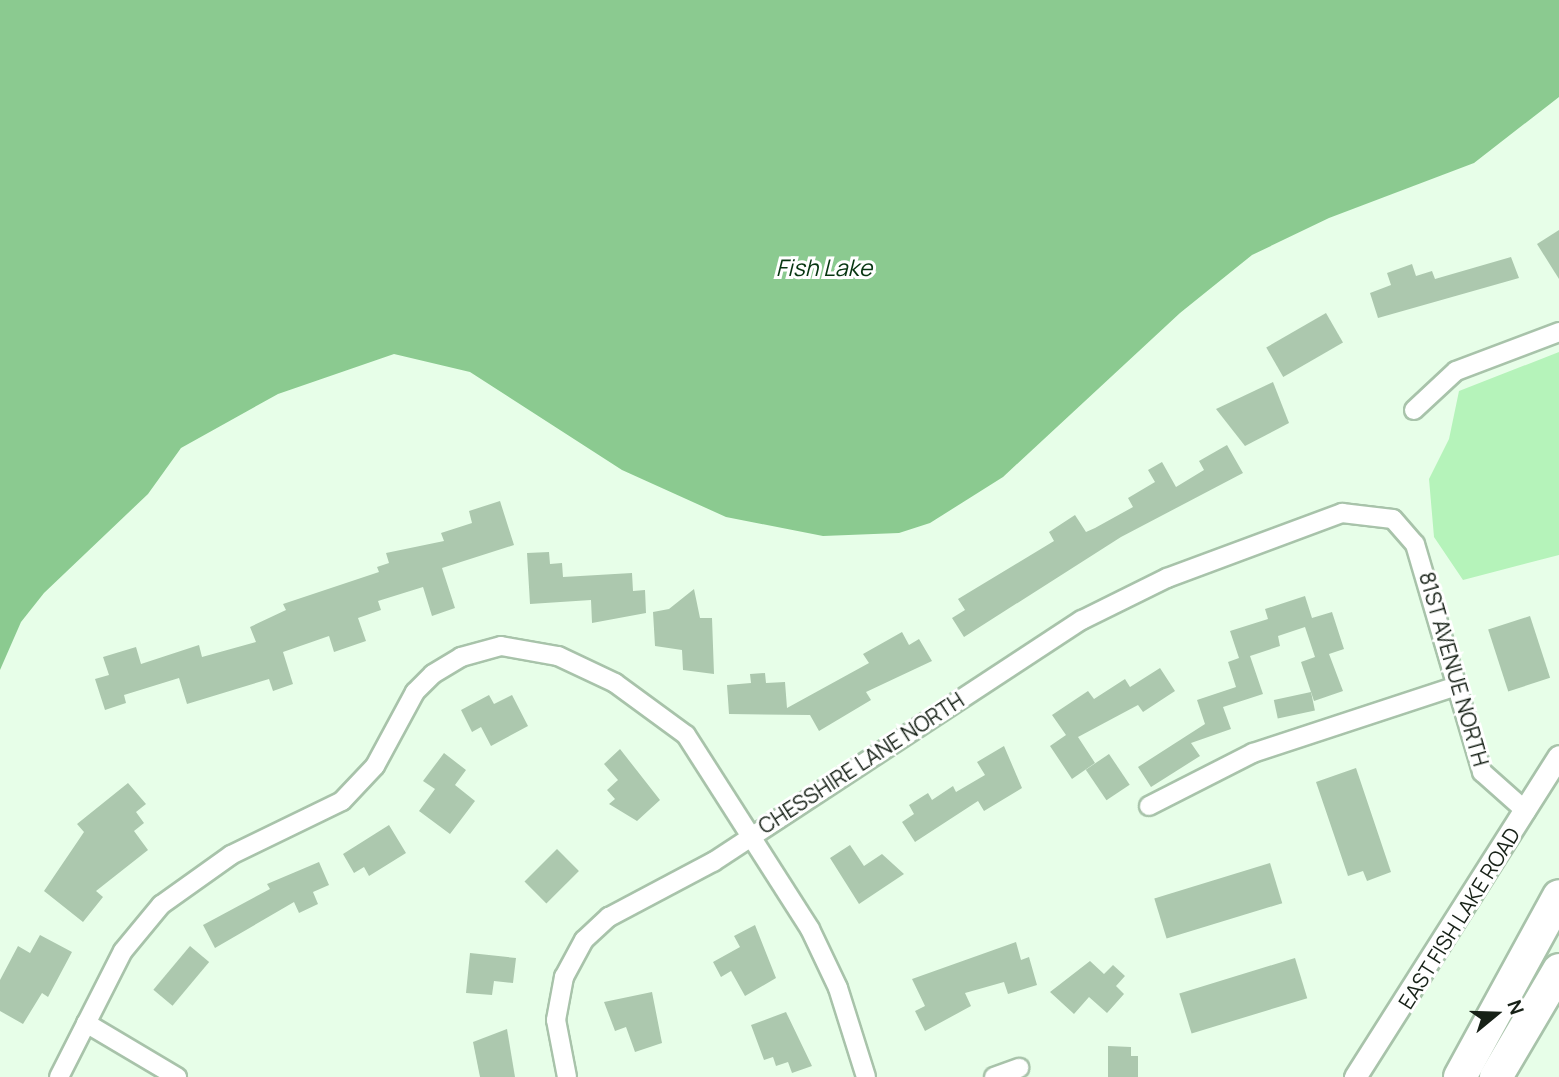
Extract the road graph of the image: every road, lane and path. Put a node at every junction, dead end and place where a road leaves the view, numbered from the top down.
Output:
1 (1559, 332) edge
2 (1414, 410) dead end
3 (1393, 519) joint
4 (1457, 687) junction
5 (1559, 756) edge
6 (1149, 806) dead end
7 (1526, 811) junction
8 (753, 835) junction
9 (1559, 896) edge
10 (1559, 970) edge
11 (86, 1023) junction
12 (1019, 1068) dead end
13 (59, 1077) edge
14 (177, 1077) edge
15 (567, 1077) edge
16 (866, 1077) edge
17 (994, 1077) edge
18 (1355, 1077) edge
19 (1460, 1077) edge
20 (1496, 1077) edge

1 - 2 street
3 - 4 street, 81ST AVENUE NORTH
3 - 8 street, CHESSHIRE LANE NORTH
4 - 6 street
4 - 7 street, 81ST AVENUE NORTH
5 - 7 street, EAST FISH LAKE ROAD
7 - 18 street, EAST FISH LAKE ROAD
8 - 11 street, CHESSHIRE LANE NORTH
8 - 15 street
8 - 16 street
9 - 19 highway
10 - 20 highway
11 - 13 street, CHESSHIRE LANE NORTH
11 - 14 street
12 - 17 street

